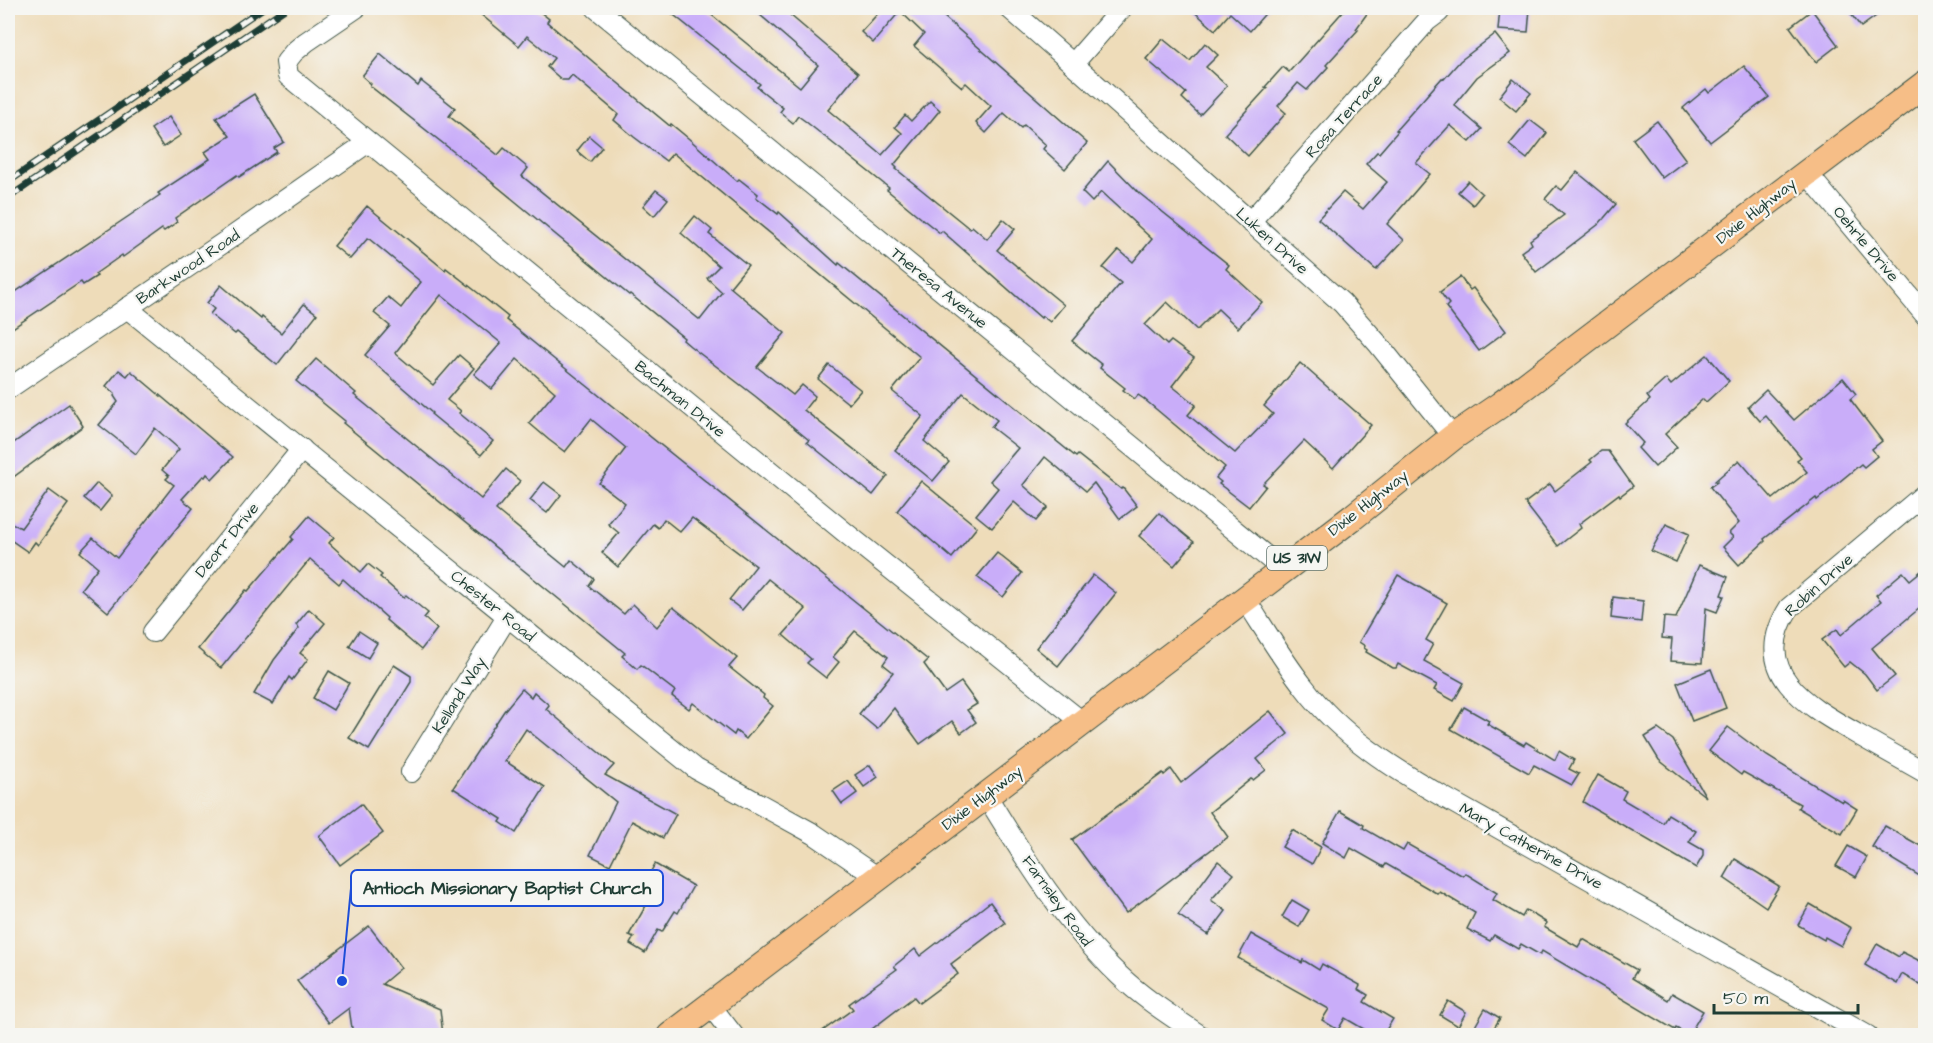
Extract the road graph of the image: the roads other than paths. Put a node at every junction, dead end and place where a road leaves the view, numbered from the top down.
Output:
1 (356, 8) edge
2 (596, 8) edge
3 (1009, 8) edge
4 (1122, 8) edge
5 (1439, 12) dead end
6 (1073, 64) junction
7 (1926, 83) edge
8 (367, 143) junction
9 (1806, 172) junction
10 (1250, 222) junction
11 (127, 308) junction
12 (1926, 316) edge
13 (8, 389) edge
14 (1453, 436) junction
15 (302, 449) junction
16 (1926, 493) edge
17 (1282, 569) junction
18 (1245, 599) junction
19 (507, 617) junction
20 (153, 632) dead end
21 (1081, 721) junction
22 (411, 772) dead end
23 (1926, 773) edge
24 (986, 795) junction
25 (878, 877) junction
26 (710, 1005) junction
27 (670, 1035) edge
28 (734, 1035) edge
29 (1202, 1035) edge
30 (1868, 1035) edge

1 - 8 street, Bachman Drive
2 - 17 street, Theresa Avenue
3 - 6 street, Luken Drive
4 - 6 street
5 - 10 street, Rosa Terrace
6 - 10 street, Luken Drive
7 - 9 main road, Dixie Highway / US 31W
8 - 11 street, Barkwood Road
8 - 21 street, Bachman Drive
9 - 12 street, Oehrle Drive
9 - 14 main road, Dixie Highway / US 31W
10 - 14 street, Luken Drive
11 - 13 street, Barkwood Road
11 - 15 street, Chester Road
14 - 17 main road, Dixie Highway / US 31W
15 - 19 street, Chester Road
15 - 20 street, Deorr Drive
16 - 23 street, Robin Drive
17 - 18 main road, Dixie Highway / US 31W
18 - 21 main road, Dixie Highway / US 31W
18 - 30 street, Mary Catherine Drive
19 - 22 street, Kelland Way
19 - 25 street, Chester Road
21 - 24 main road, Dixie Highway / US 31W
24 - 25 main road, Dixie Highway / US 31W
24 - 29 street, Farnsley Road
25 - 26 main road, Dixie Highway / US 31W
26 - 27 main road, Dixie Highway / US 31W
26 - 28 street

